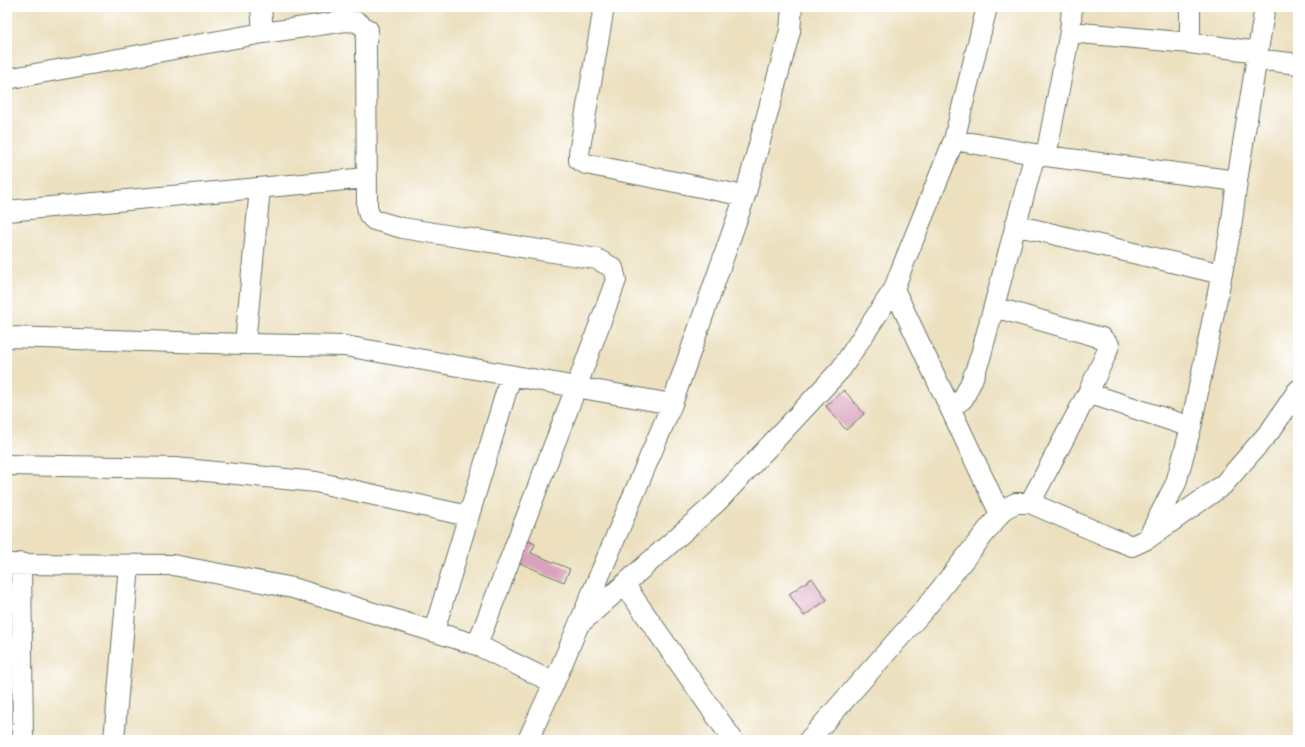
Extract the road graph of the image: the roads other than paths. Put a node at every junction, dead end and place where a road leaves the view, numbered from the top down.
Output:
1 (604, 7) edge
2 (792, 7) edge
3 (987, 7) edge
4 (1072, 7) edge
5 (1190, 7) edge
6 (1265, 7) edge
7 (262, 20) edge
8 (1070, 32) junction
9 (1190, 43) junction
10 (1257, 55) junction
11 (1298, 64) edge
12 (7, 79) edge
13 (954, 140) junction
14 (1040, 155) junction
15 (367, 178) junction
16 (1237, 181) junction
17 (260, 188) junction
18 (745, 196) junction
19 (7, 211) edge
20 (1015, 225) junction
21 (1222, 274) junction
22 (894, 289) junction
23 (994, 307) junction
24 (7, 337) edge
25 (245, 344) junction
26 (511, 376) junction
27 (576, 388) junction
28 (1298, 390) edge
29 (1088, 392) junction
30 (672, 404) junction
31 (950, 408) junction
32 (1191, 427) junction
33 (7, 465) edge
34 (1030, 503) junction
35 (1000, 514) junction
36 (468, 516) junction
37 (1147, 539) junction
38 (14, 564) edge
39 (128, 565) junction
40 (624, 584) junction
41 (578, 625) junction
42 (434, 631) junction
43 (477, 645) junction
44 (554, 683) junction
45 (23, 740) edge
46 (114, 740) edge
47 (528, 740) edge
48 (733, 740) edge
49 (810, 740) edge

1 - 18 street
2 - 18 street
3 - 13 street
4 - 8 street
5 - 9 street
6 - 10 street
7 - 12 street
7 - 15 street
8 - 9 street
8 - 14 street
9 - 10 street
10 - 11 street
10 - 16 street
13 - 14 street
13 - 22 street
14 - 16 street
14 - 20 street
15 - 17 street
15 - 27 street
16 - 21 street
17 - 19 street
17 - 25 street
18 - 30 street
20 - 21 street
20 - 23 street
21 - 32 street
22 - 31 street
22 - 40 street
23 - 29 street
23 - 31 street
24 - 25 street
25 - 26 street
26 - 27 street
26 - 36 street
27 - 30 street
27 - 43 street
28 - 37 street
29 - 32 street
29 - 34 street
30 - 41 street
31 - 35 street
32 - 37 street
33 - 36 street
34 - 35 street
34 - 37 street
35 - 49 street
36 - 42 street
38 - 39 street
38 - 45 street
39 - 42 street
39 - 46 street
40 - 41 street
40 - 48 street
41 - 44 street
42 - 43 street
43 - 44 street
44 - 47 street

